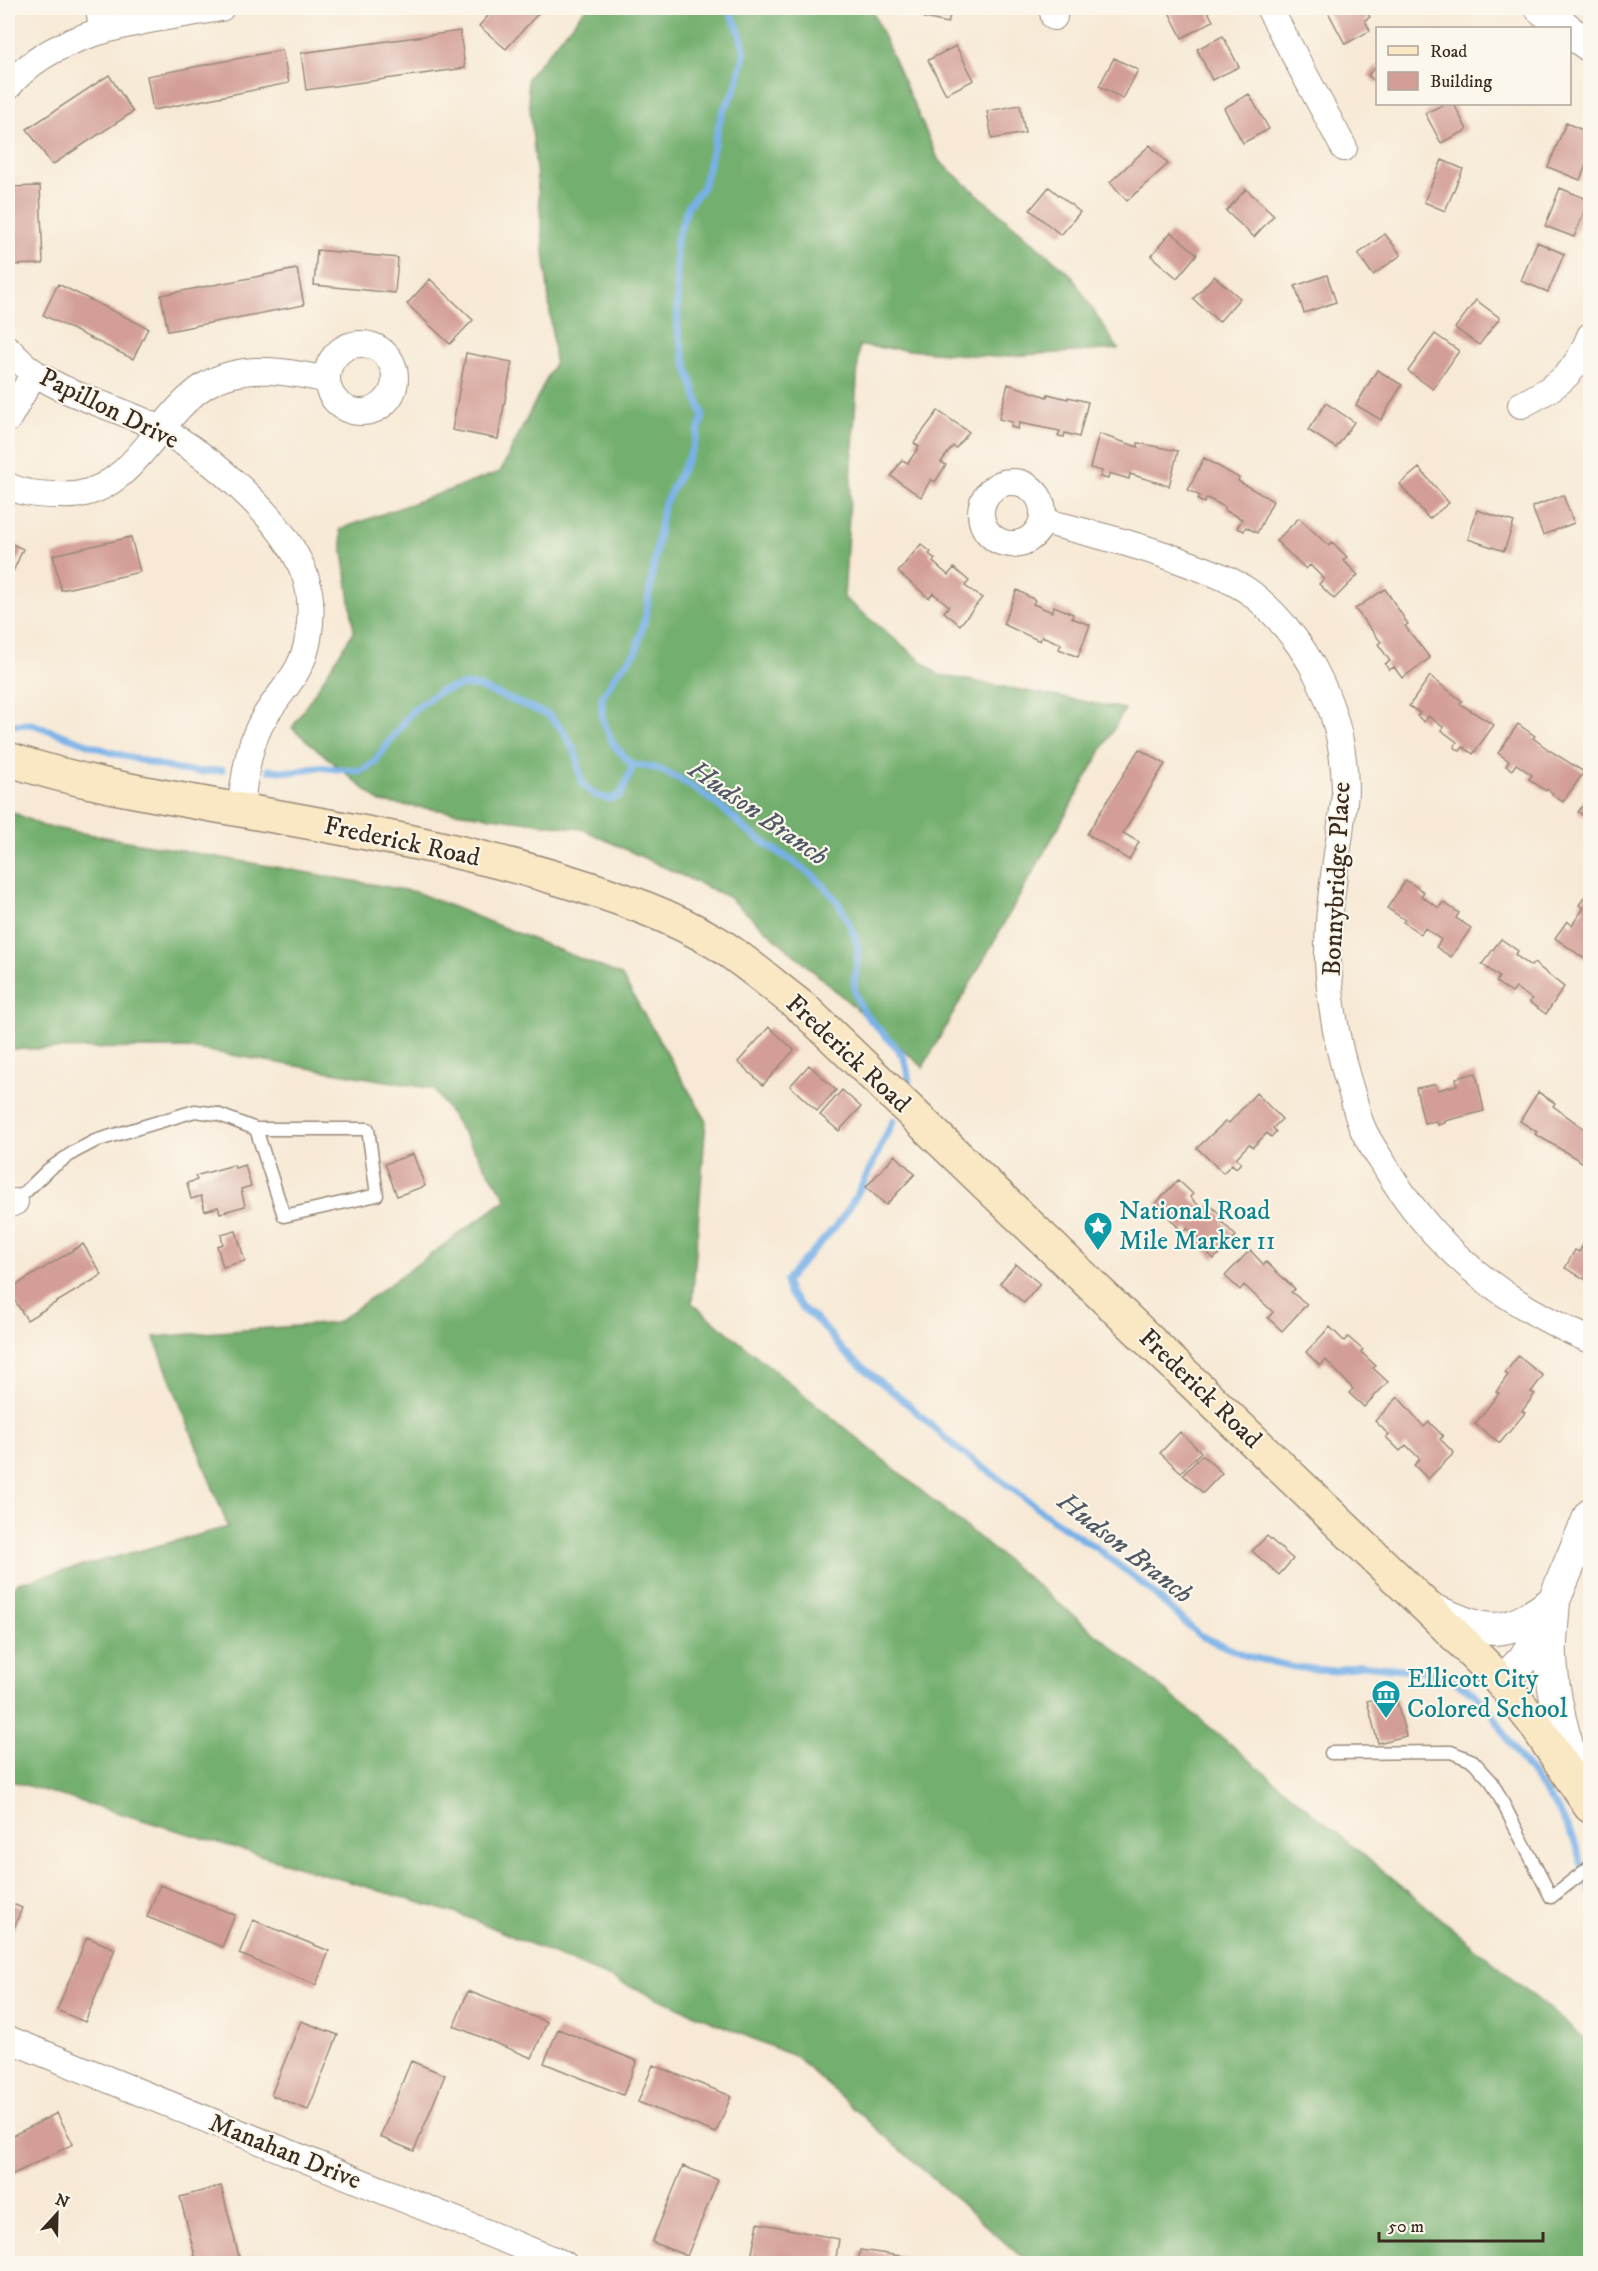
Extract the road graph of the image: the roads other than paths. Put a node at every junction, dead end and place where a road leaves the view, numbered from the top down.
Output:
1 (221, 8) edge
2 (1269, 8) edge
3 (1541, 8) edge
4 (100, 19) edge
5 (1565, 27) edge
6 (1571, 33) edge
7 (1590, 46) edge
8 (8, 87) edge
9 (1344, 148) dead end
10 (1589, 341) edge
11 (8, 349) edge
12 (34, 373) junction
13 (327, 380) dead end
14 (1521, 405) dead end
15 (8, 419) edge
16 (160, 430) junction
17 (8, 486) edge
18 (1043, 521) dead end
19 (8, 759) edge
20 (240, 810) junction
21 (256, 1129) junction
22 (11, 1203) edge
23 (1590, 1340) edge
24 (1590, 1515) edge
25 (1554, 1601) junction
26 (1426, 1607) junction
27 (1502, 1682) junction
28 (1331, 1753) dead end
29 (1590, 1804) edge
30 (1590, 1867) edge
31 (8, 2039) edge
32 (564, 2264) edge

1 - 4 street
2 - 9 street
3 - 5 street
4 - 8 street
6 - 7 street
10 - 14 street
11 - 12 street, Papillon Drive
12 - 15 street
12 - 16 street, Papillon Drive
13 - 16 street
16 - 17 street
16 - 20 street, Papillon Drive
18 - 23 street, Bonnybridge Place
19 - 20 main road, Frederick Road
20 - 26 main road, Frederick Road
21 - 21 lane
21 - 22 lane
24 - 25 street
25 - 26 street
25 - 27 street
25 - 29 street
26 - 27 main road, Frederick Road
27 - 29 main road, Frederick Road
28 - 30 lane
31 - 32 street, Manahan Drive

